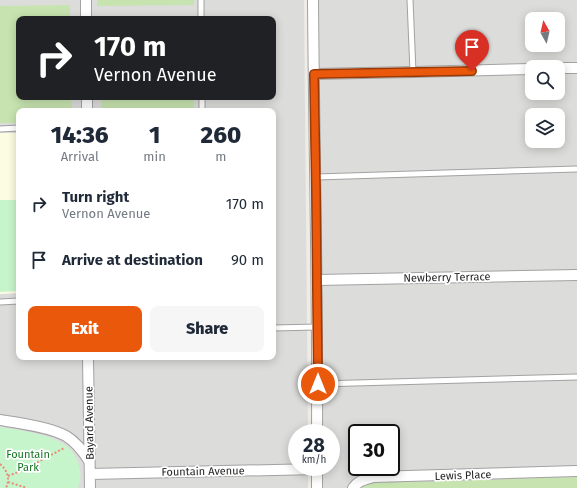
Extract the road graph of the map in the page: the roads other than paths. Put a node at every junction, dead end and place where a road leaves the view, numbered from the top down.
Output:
1 (86, 0) edge
2 (201, 0) edge
3 (313, 0) edge
4 (410, 0) edge
5 (86, 16) edge
6 (201, 16) edge
7 (565, 68) edge
8 (577, 68) edge
9 (525, 69) edge
10 (413, 72) junction
11 (314, 74) junction
12 (16, 128) edge
13 (0, 129) edge
14 (577, 169) edge
15 (316, 177) junction
16 (577, 275) edge
17 (317, 280) junction
18 (16, 301) edge
19 (0, 302) edge
20 (317, 327) junction
21 (276, 328) edge
22 (88, 360) edge
23 (577, 377) edge
24 (318, 384) junction
25 (0, 420) edge
26 (317, 424) edge
27 (89, 461) junction
28 (288, 469) edge
29 (577, 471) edge
30 (90, 474) junction
31 (317, 476) edge
32 (90, 487) edge
33 (317, 488) edge
34 (354, 488) edge

1 - 5 street
2 - 6 lane
3 - 11 street
4 - 10 lane
7 - 8 street
9 - 10 street
10 - 11 street
11 - 15 street
12 - 13 lane
14 - 15 lane
15 - 17 street
16 - 17 street, Newberry Terrace
17 - 20 street
18 - 19 lane
20 - 21 lane
20 - 24 street
22 - 27 street, Bayard Avenue
23 - 24 lane
24 - 26 street
25 - 27 street
27 - 30 street, Bayard Avenue
28 - 30 street, Fountain Avenue
29 - 34 street, Lewis Place
30 - 32 street, Bayard Avenue
31 - 33 street

